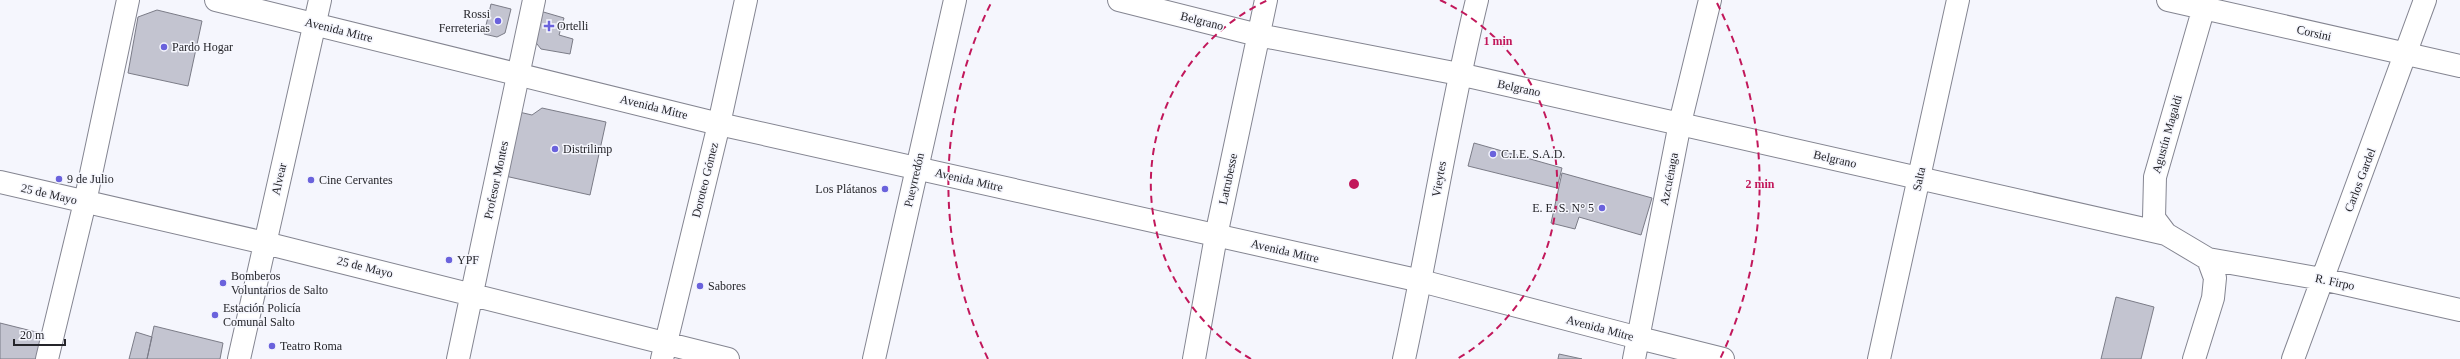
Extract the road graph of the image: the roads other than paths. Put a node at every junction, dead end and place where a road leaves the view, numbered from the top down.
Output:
1 (128, 0) edge
2 (216, 0) edge
3 (320, 0) edge
4 (534, 0) edge
5 (746, 0) edge
6 (955, 0) edge
7 (1119, 0) edge
8 (1266, 0) edge
9 (1477, 0) edge
10 (1710, 0) edge
11 (1958, 0) edge
12 (2168, 0) edge
13 (2425, 0) edge
14 (2205, 3) edge
15 (315, 24) junction
16 (1258, 35) junction
17 (2407, 54) junction
18 (2460, 66) edge
19 (519, 74) junction
20 (1459, 74) junction
21 (1680, 123) junction
22 (719, 124) junction
23 (917, 168) junction
24 (1919, 179) junction
25 (0, 182) edge
26 (84, 202) junction
27 (2166, 234) junction
28 (1216, 236) junction
29 (265, 243) junction
30 (2208, 259) junction
31 (2322, 279) junction
32 (1421, 281) junction
33 (472, 294) junction
34 (2460, 310) edge
35 (1639, 338) junction
36 (663, 352) edge
37 (47, 359) edge
38 (239, 359) edge
39 (458, 359) edge
40 (728, 359) edge
41 (874, 359) edge
42 (1194, 359) edge
43 (1404, 359) edge
44 (1634, 359) edge
45 (1723, 359) edge
46 (1880, 359) edge
47 (2194, 359) edge
48 (2293, 359) edge

1 - 26 street
2 - 15 street, Avenida Mitre
3 - 15 street, Alvear
4 - 19 street, Profesor Montes
5 - 22 street, Doroteo Gómez
6 - 23 street, Pueyrredón
7 - 16 street, Belgrano
8 - 16 street, Latrubesse
9 - 20 street, Vieytes
10 - 21 street, Azcuénaga
11 - 24 street, Salta
12 - 14 street, Corsini
13 - 17 street, Carlos Gardel
14 - 17 street, Corsini
14 - 27 street, Agustín Magaldi
15 - 19 street, Avenida Mitre
15 - 29 street, Alvear
16 - 20 street, Belgrano
16 - 28 street, Latrubesse
17 - 18 street, Corsini
17 - 31 street, Carlos Gardel
19 - 22 street, Avenida Mitre
19 - 33 street, Profesor Montes
20 - 21 street, Belgrano
20 - 32 street, Vieytes
21 - 24 street, Belgrano
21 - 35 street, Azcuénaga
22 - 23 street, Avenida Mitre
22 - 36 street, Doroteo Gómez
23 - 28 street, Avenida Mitre
23 - 41 street, Pueyrredón
24 - 27 street, Belgrano
24 - 46 street, Salta
25 - 26 street, 25 de Mayo
26 - 29 street, 25 de Mayo
26 - 37 street
27 - 30 street, Agustín Magaldi
28 - 32 street, Avenida Mitre
28 - 42 street, Latrubesse
29 - 33 street, 25 de Mayo
29 - 38 street, Alvear
30 - 31 street, R. Firpo
30 - 47 street
31 - 34 street, R. Firpo
31 - 48 street, Carlos Gardel
32 - 35 street, Avenida Mitre
32 - 43 street, Vieytes
33 - 36 street, 25 de Mayo
33 - 39 street, Profesor Montes
35 - 44 street, Azcuénaga
35 - 45 street, Avenida Mitre
36 - 40 street, 25 de Mayo

